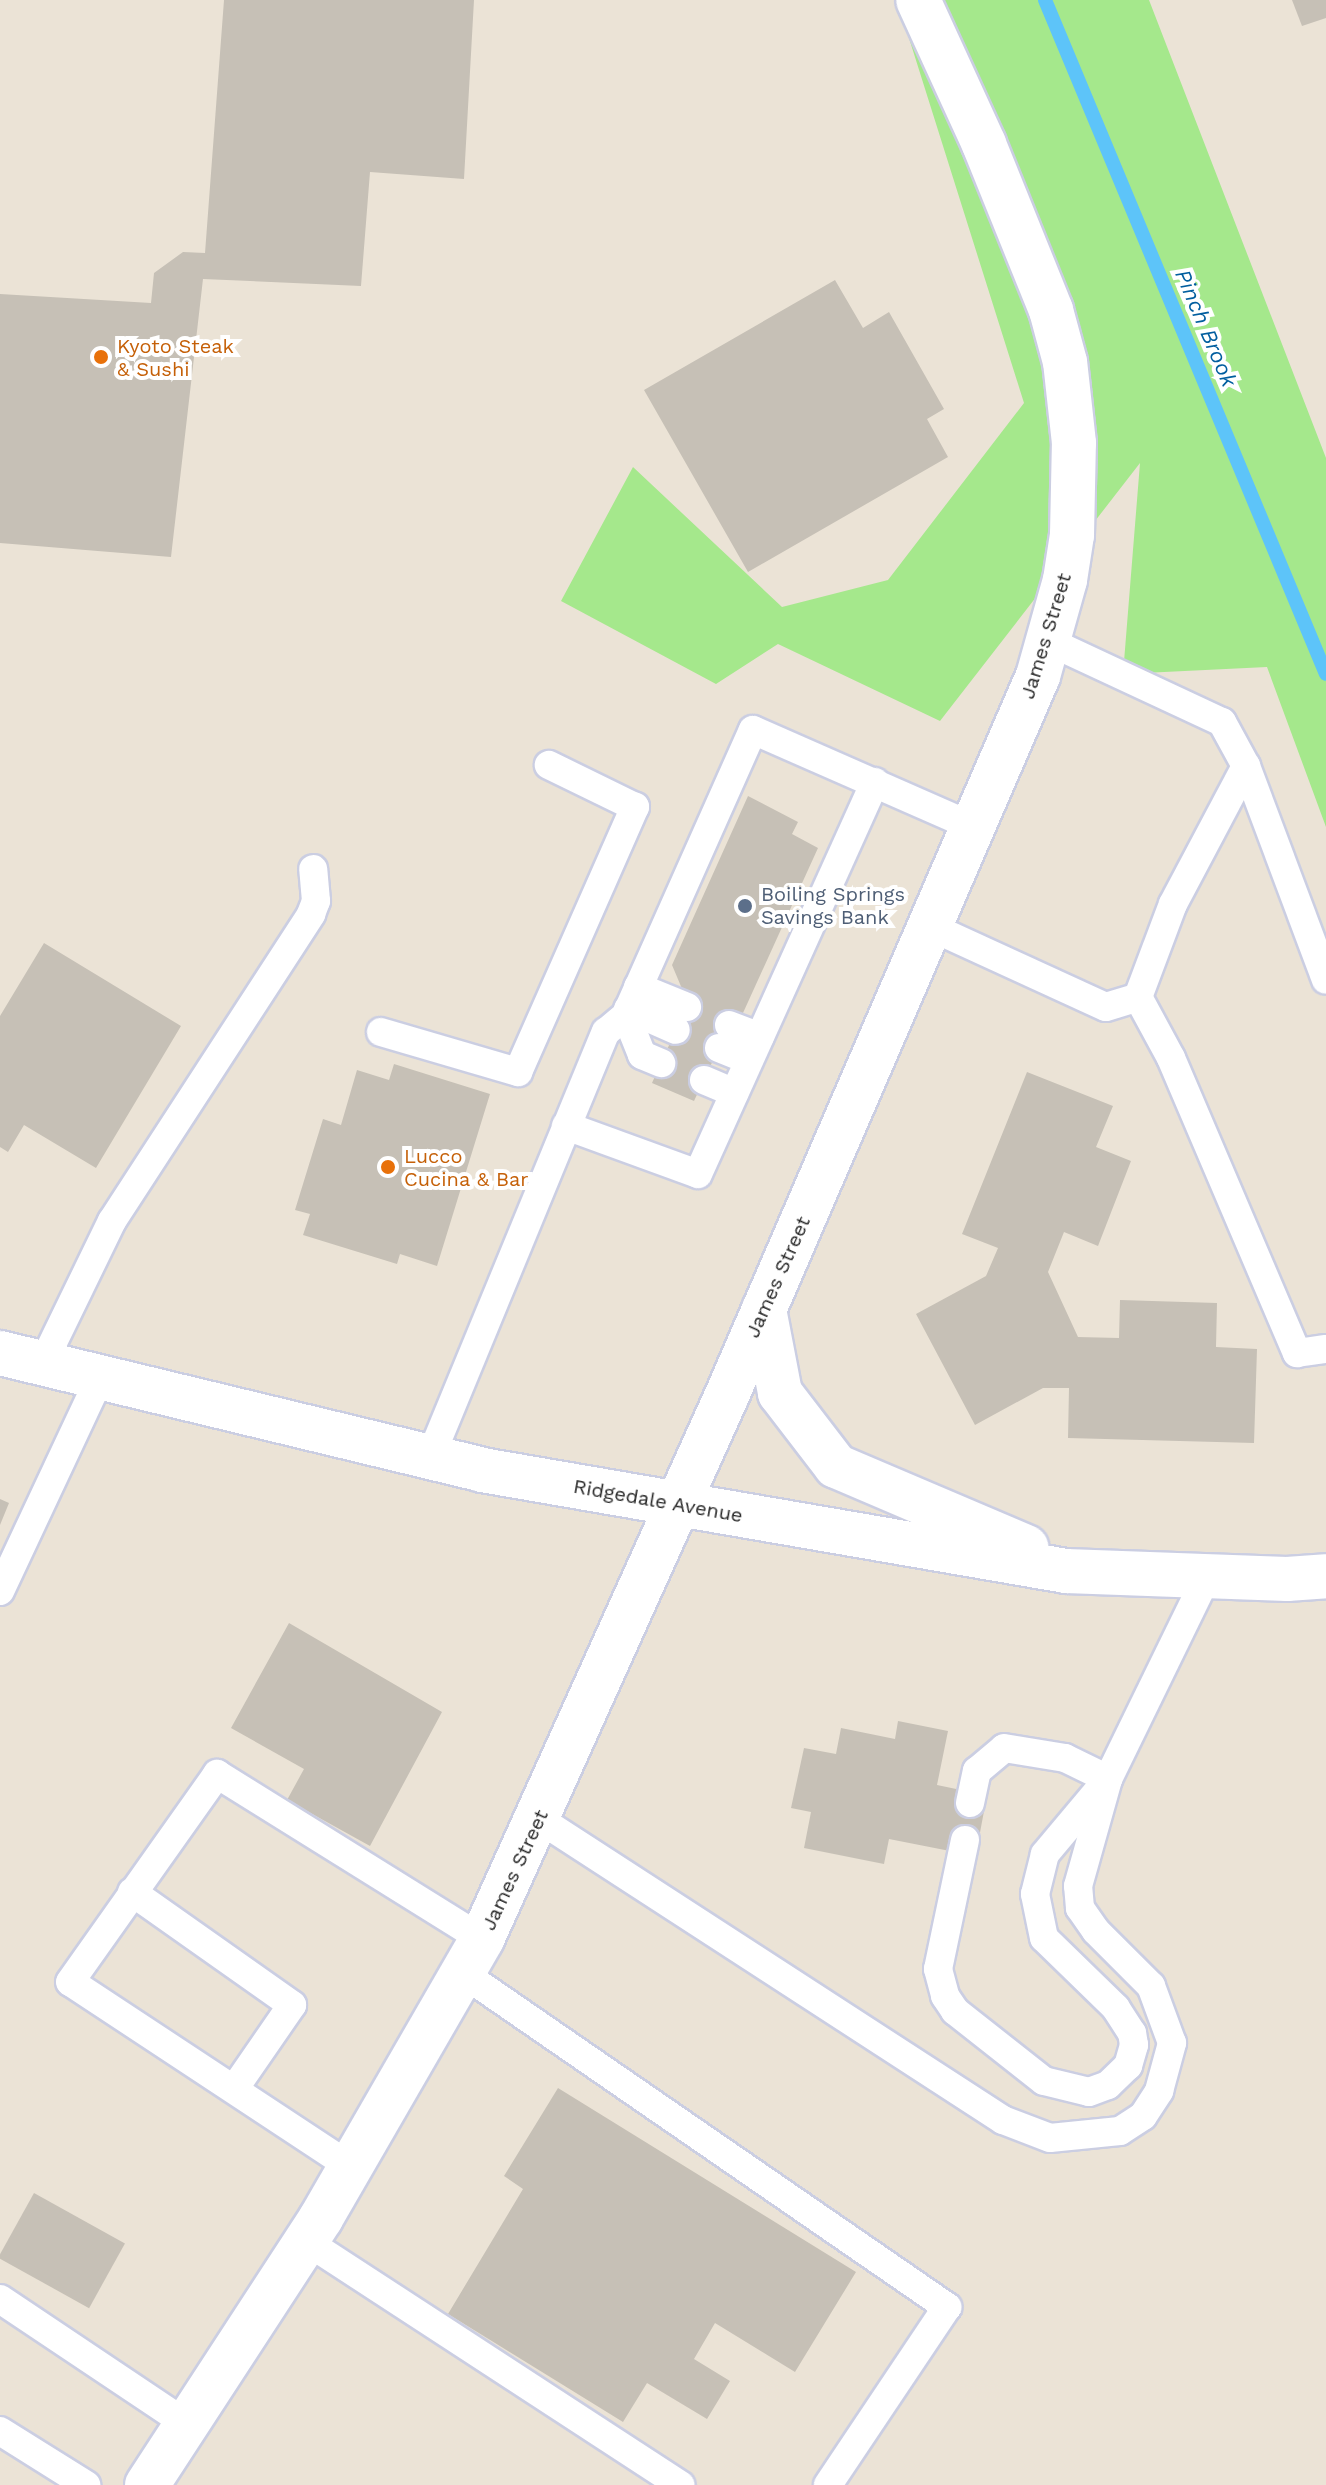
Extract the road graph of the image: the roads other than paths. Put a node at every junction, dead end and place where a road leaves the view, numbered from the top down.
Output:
1 (918, 0) edge
2 (1048, 641) junction
3 (549, 765) dead end
4 (1246, 766) junction
5 (875, 782) junction
6 (974, 827) junction
7 (313, 869) dead end
8 (931, 927) junction
9 (1326, 980) edge
10 (1138, 997) junction
11 (630, 1004) junction
12 (682, 1018) dead end
13 (381, 1032) dead end
14 (724, 1036) dead end
15 (755, 1049) junction
16 (661, 1063) dead end
17 (704, 1080) dead end
18 (734, 1093) junction
19 (566, 1126) junction
20 (764, 1309) junction
21 (1326, 1349) edge
22 (0, 1353) edge
23 (42, 1365) junction
24 (99, 1380) junction
25 (430, 1458) junction
26 (679, 1505) junction
27 (1083, 1571) junction
28 (1326, 1576) edge
29 (1206, 1578) junction
30 (0, 1591) edge
31 (1108, 1779) junction
32 (970, 1803) dead end
33 (539, 1819) junction
34 (965, 1840) dead end
35 (132, 1892) junction
36 (473, 1956) junction
37 (234, 2089) junction
38 (351, 2167) junction
39 (306, 2241) junction
40 (0, 2299) edge
41 (187, 2424) junction
42 (0, 2431) edge
43 (86, 2485) edge
44 (147, 2485) edge
45 (680, 2485) edge
46 (828, 2485) edge

1 - 2 street, James Street
2 - 4 lane
2 - 6 street, James Street
3 - 13 lane
4 - 9 lane
4 - 10 lane
5 - 6 lane
5 - 11 lane
5 - 15 lane
6 - 8 street, James Street
7 - 23 lane
8 - 10 lane
8 - 20 street, James Street
10 - 21 lane
11 - 12 lane
11 - 16 lane
11 - 19 lane
14 - 15 lane
15 - 18 lane
17 - 18 lane
18 - 19 lane
19 - 25 lane
20 - 26 street, James Street
20 - 27 street
22 - 23 street, Ridgedale Avenue
23 - 24 street, Ridgedale Avenue
24 - 25 street, Ridgedale Avenue
24 - 30 lane
25 - 26 street, Ridgedale Avenue
26 - 27 street, Ridgedale Avenue
26 - 33 street, James Street
27 - 29 street, Ridgedale Avenue
28 - 29 street, Ridgedale Avenue
29 - 31 lane
31 - 32 lane
31 - 33 lane
31 - 34 lane
33 - 36 street, James Street
35 - 36 lane
35 - 37 lane
35 - 37 lane
36 - 38 street, James Street
36 - 46 lane
37 - 38 lane
38 - 39 street, James Street
39 - 41 street, James Street
39 - 45 lane
40 - 41 lane
41 - 44 street, James Street
42 - 43 lane

